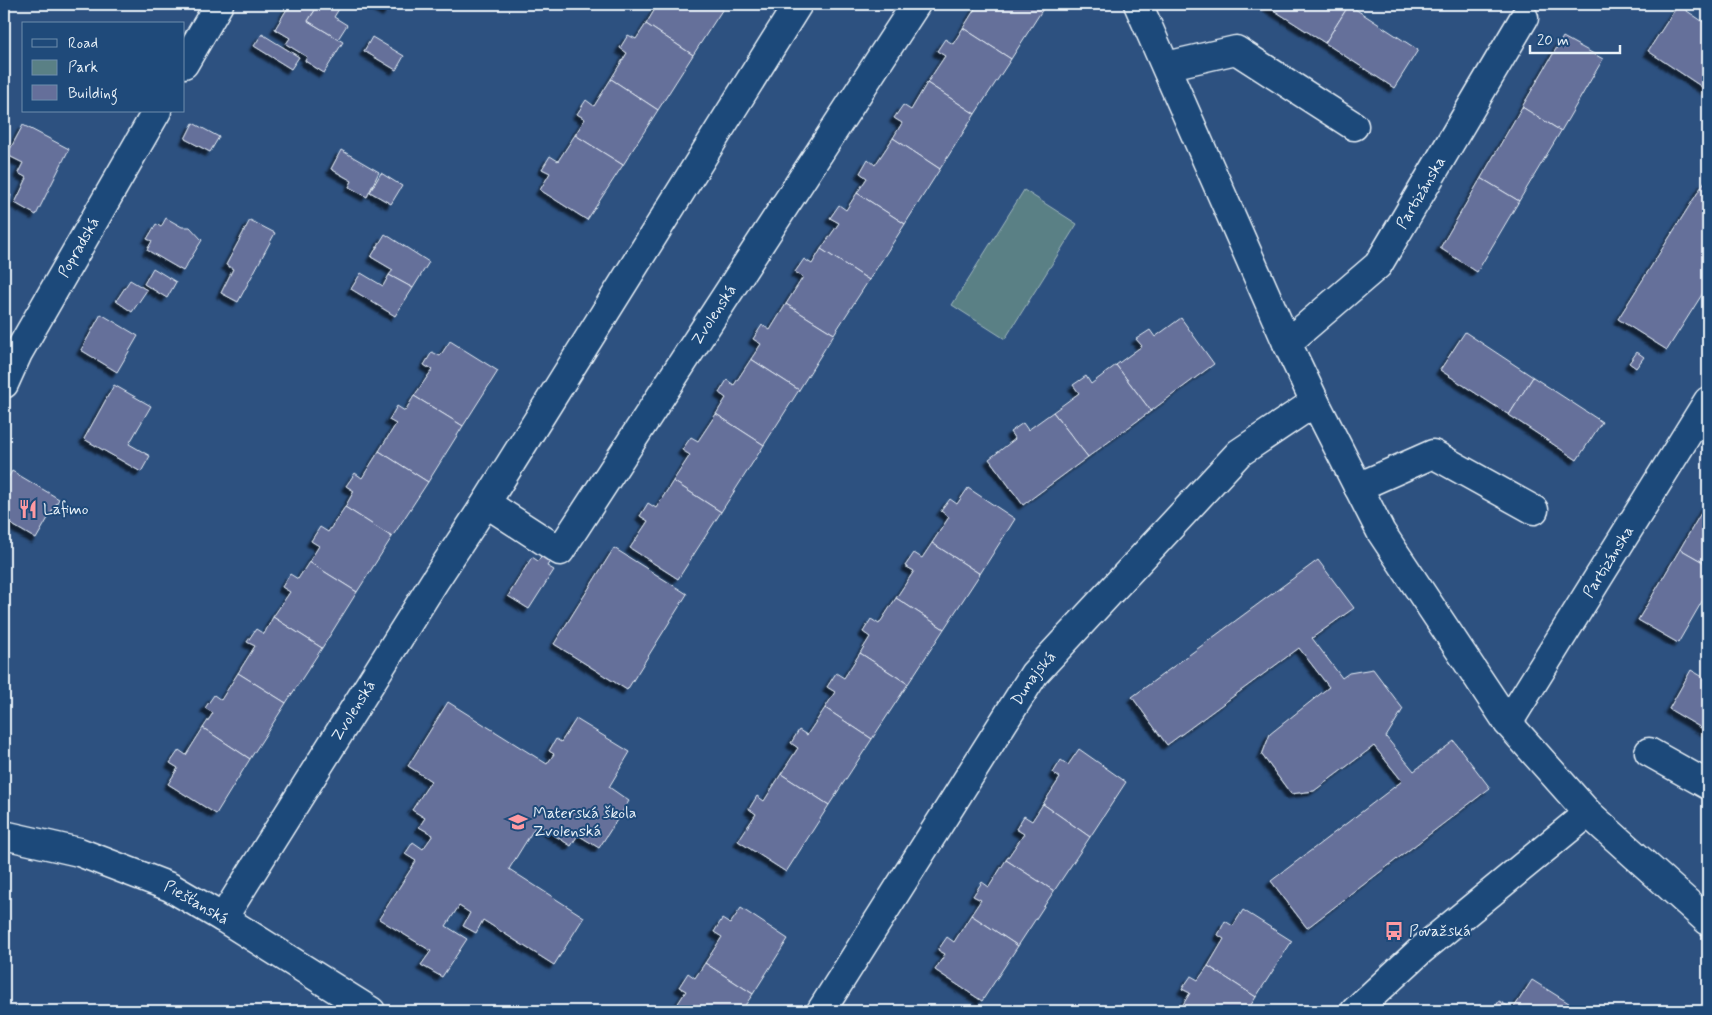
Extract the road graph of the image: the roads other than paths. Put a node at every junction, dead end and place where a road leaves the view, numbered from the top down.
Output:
1 (218, 4) edge
2 (798, 4) edge
3 (916, 4) edge
4 (1138, 4) edge
5 (1524, 18) dead end
6 (185, 62) edge
7 (1166, 66) junction
8 (156, 112) edge
9 (1354, 126) dead end
10 (1288, 343) junction
11 (11, 351) edge
12 (4, 384) edge
13 (1708, 400) edge
14 (1315, 402) junction
15 (1358, 487) junction
16 (486, 503) junction
17 (1534, 510) dead end
18 (1508, 723) junction
19 (1649, 752) dead end
20 (1708, 784) edge
21 (1588, 813) junction
22 (4, 835) edge
23 (223, 918) junction
24 (1708, 921) edge
25 (371, 1011) edge
26 (820, 1011) edge
27 (1355, 1011) edge

1 - 6 street
2 - 16 street, Zvolenská
3 - 16 street, Zvolenská
4 - 7 street
5 - 10 street, Partizánska
7 - 9 street
7 - 10 street
8 - 11 street, Popradská
10 - 14 street
11 - 12 street, Popradská
13 - 18 street, Partizánska
14 - 15 street
14 - 26 street, Dunajská
15 - 17 street
15 - 18 street
16 - 23 street, Zvolenská
18 - 21 street
19 - 20 street
21 - 24 street
21 - 27 street
22 - 23 street, Piešťanská
23 - 25 street, Piešťanská

